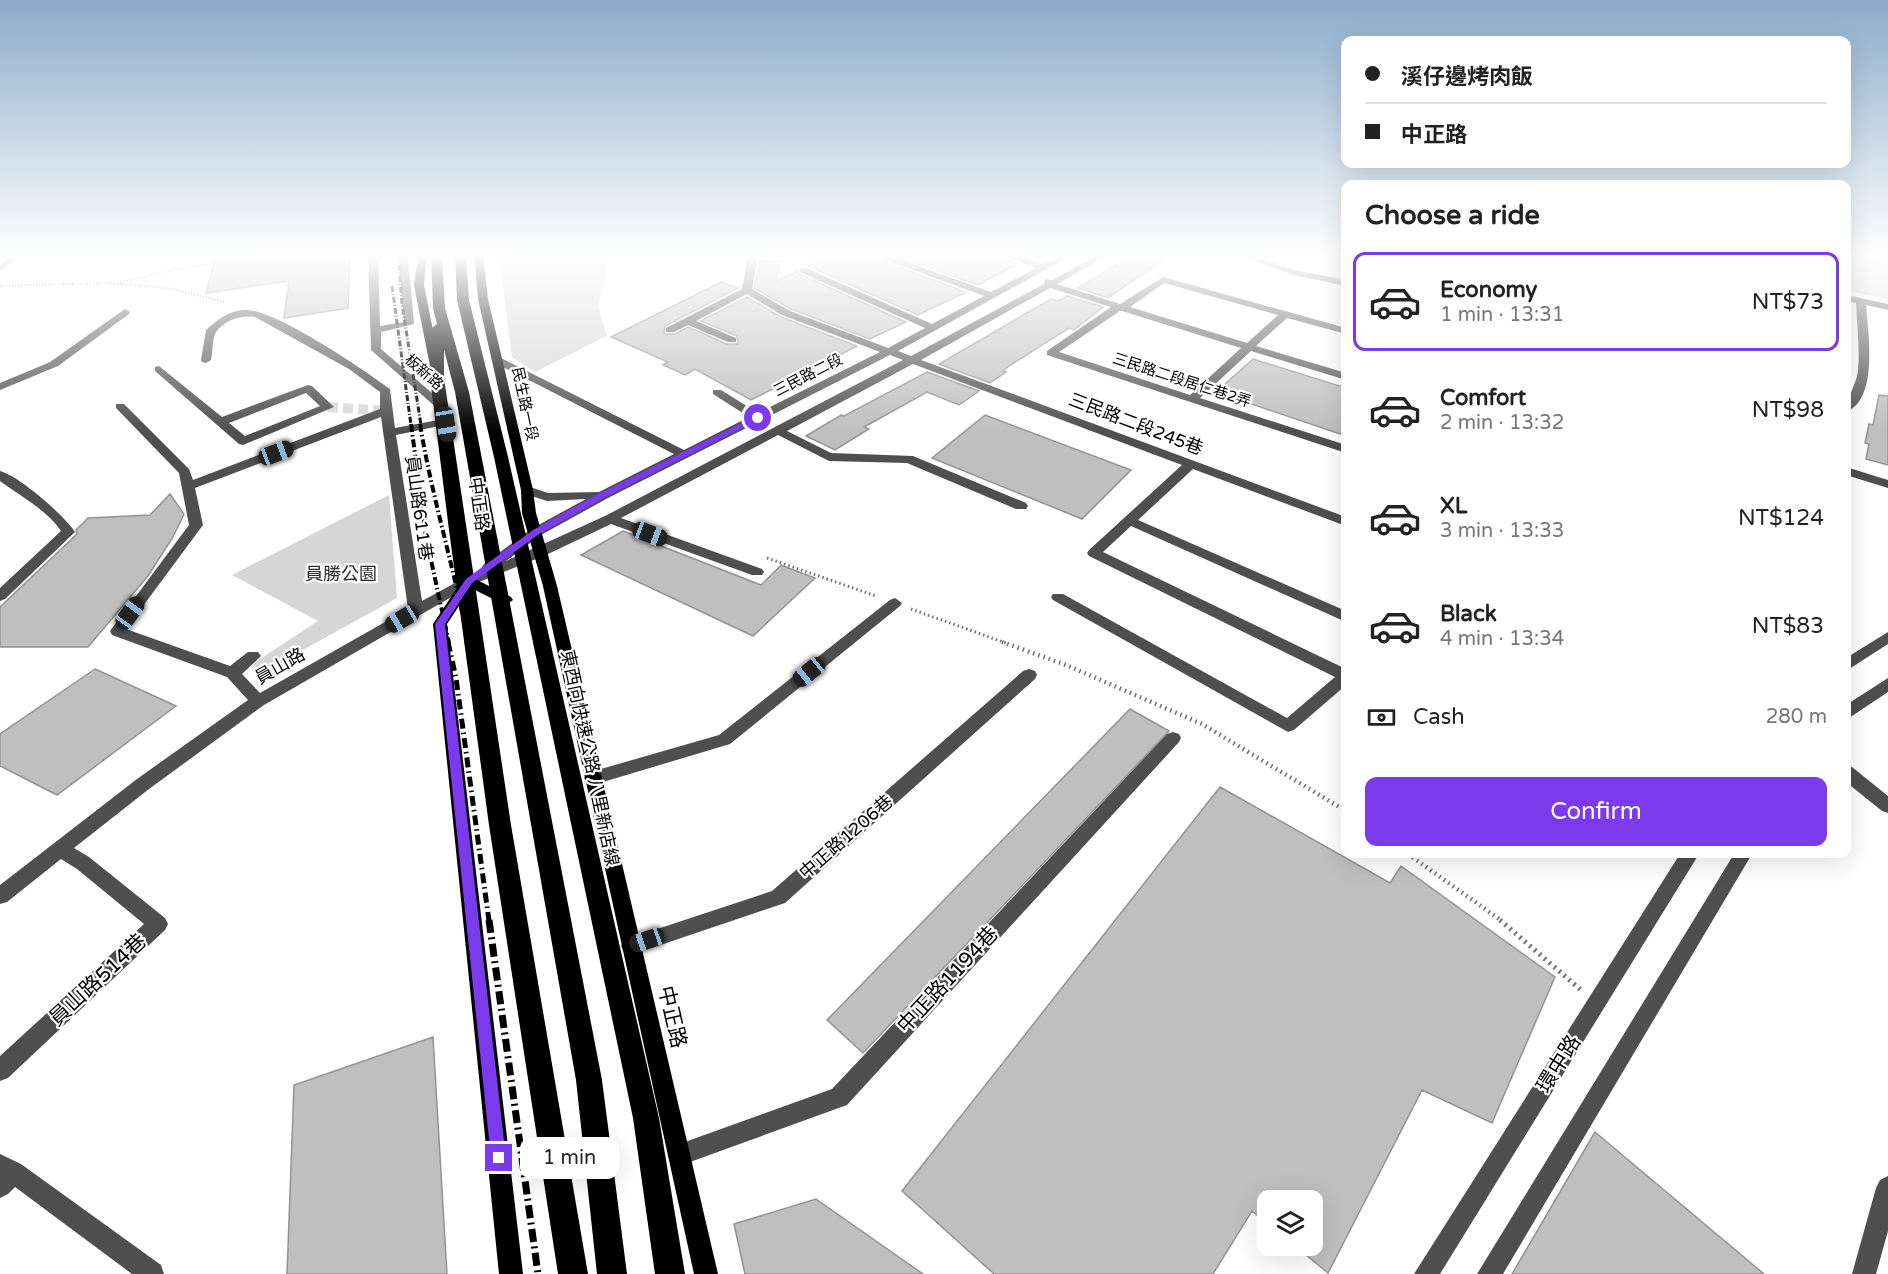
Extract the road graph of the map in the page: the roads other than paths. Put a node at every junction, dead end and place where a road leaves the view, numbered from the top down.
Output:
1 (123, 313) edge
2 (238, 313) edge
3 (256, 313) edge
4 (375, 313) edge
5 (408, 313) edge
6 (425, 313) edge
7 (439, 313) edge
8 (440, 313) edge
9 (466, 313) edge
10 (487, 313) edge
11 (702, 313) edge
12 (787, 313) edge
13 (900, 313) edge
14 (958, 313) edge
15 (997, 313) edge
16 (1111, 313) edge
17 (1137, 313) edge
18 (1861, 313) edge
19 (1285, 314) joint
20 (688, 321) junction
21 (933, 328) junction
22 (376, 330) junction
23 (670, 330) dead end
24 (1341, 330) edge
25 (732, 340) dead end
26 (1249, 347) junction
27 (890, 351) junction
28 (206, 360) dead end
29 (913, 360) junction
30 (499, 361) junction
31 (159, 369) dead end
32 (1341, 375) edge
33 (0, 387) edge
34 (717, 392) dead end
35 (1192, 399) junction
36 (1851, 405) edge
37 (120, 406) dead end
38 (443, 408) junction
39 (386, 411) junction
40 (758, 418) junction
41 (445, 421) junction
42 (221, 422) junction
43 (779, 431) junction
44 (389, 433) junction
45 (1341, 447) edge
46 (685, 455) junction
47 (1191, 464) junction
48 (1851, 473) edge
49 (0, 475) edge
50 (1888, 484) edge
51 (188, 486) junction
52 (16, 487) junction
53 (527, 490) junction
54 (0, 495) edge
55 (603, 495) junction
56 (1021, 506) dead end
57 (610, 519) junction
58 (1341, 520) edge
59 (1130, 521) junction
60 (536, 532) junction
61 (541, 552) junction
62 (757, 572) dead end
63 (469, 581) junction
64 (0, 596) edge
65 (1058, 597) dead end
66 (895, 603) road end
67 (416, 611) junction
68 (1341, 615) edge
69 (1888, 637) edge
70 (253, 656) dead end
71 (1851, 663) edge
72 (232, 673) junction
73 (1341, 674) edge
74 (1029, 675) dead end
75 (1341, 680) edge
76 (1888, 684) edge
77 (258, 701) junction
78 (1851, 710) edge
79 (1173, 738) dead end
80 (1851, 776) edge
81 (593, 778) junction
82 (1888, 806) edge
83 (60, 849) junction
84 (1688, 858) edge
85 (1741, 858) edge
86 (0, 896) edge
87 (632, 946) junction
88 (0, 1070) edge
89 (679, 1155) junction
90 (4, 1175) edge
91 (1888, 1188) edge
92 (152, 1274) edge
93 (511, 1274) edge
94 (573, 1274) edge
95 (612, 1274) edge
96 (619, 1274) edge
97 (670, 1274) edge
98 (706, 1274) edge
99 (1426, 1274) edge
100 (1489, 1274) edge
101 (1864, 1274) edge

1 - 33 street
2 - 28 street, 員山路611巷
3 - 39 street, 員山路611巷
4 - 22 street, 板新路
5 - 22 street
6 - 38 main road
7 - 94 highway
8 - 95 highway
9 - 97 highway, 東西向快速公路 八里新店線
10 - 30 main road, 民生路一段
11 - 20 street
12 - 27 street, 三民路二段245巷
13 - 21 street
14 - 21 street, 三民路二段
15 - 29 street, 三民路二段
16 - 35 street, 三民路二段居仁巷2弄
17 - 26 street
18 - 36 street
19 - 24 street
19 - 26 street
20 - 23 street
20 - 25 street
21 - 27 street, 三民路二段
22 - 38 street, 板新路
26 - 32 street
26 - 35 street
27 - 29 street, 三民路二段245巷
27 - 40 street, 三民路二段
29 - 43 street, 三民路二段
29 - 47 street, 三民路二段245巷
30 - 46 street
30 - 53 main road, 民生路一段
31 - 42 street
34 - 40 street
35 - 45 street, 三民路二段居仁巷2弄
37 - 51 street
38 - 41 main road
39 - 44 street, 員山路611巷
39 - 51 street
40 - 46 street, 三民路二段
41 - 44 street
41 - 63 main road, 中正路
42 - 42 street
43 - 56 street
43 - 57 street, 三民路二段
44 - 67 street, 員山路611巷
46 - 55 street, 三民路二段
47 - 58 street, 三民路二段245巷
47 - 59 street
48 - 50 street
49 - 52 street
51 - 72 street
52 - 54 street
52 - 64 street
53 - 55 street
53 - 60 main road, 中正路
55 - 60 street, 三民路二段
57 - 61 street, 員山路
57 - 62 street
59 - 68 street
59 - 73 street
60 - 61 main road, 中正路
60 - 63 street, 三民路二段
61 - 63 street, 員山路
61 - 81 main road, 中正路
63 - 67 street, 員山路
63 - 93 main road
63 - 96 main road
65 - 75 street
66 - 81 street
67 - 77 street, 員山路
69 - 71 street
70 - 72 street
72 - 77 street
74 - 87 street, 中正路1206巷
76 - 78 street
77 - 83 street, 員山路
79 - 89 street, 中正路1194巷
80 - 82 street
81 - 87 main road, 中正路
83 - 86 street, 員山路
83 - 88 street, 員山路514巷
84 - 99 street, 環中路
85 - 100 street
87 - 89 main road, 中正路
89 - 98 main road, 中正路
90 - 92 street
91 - 101 street

